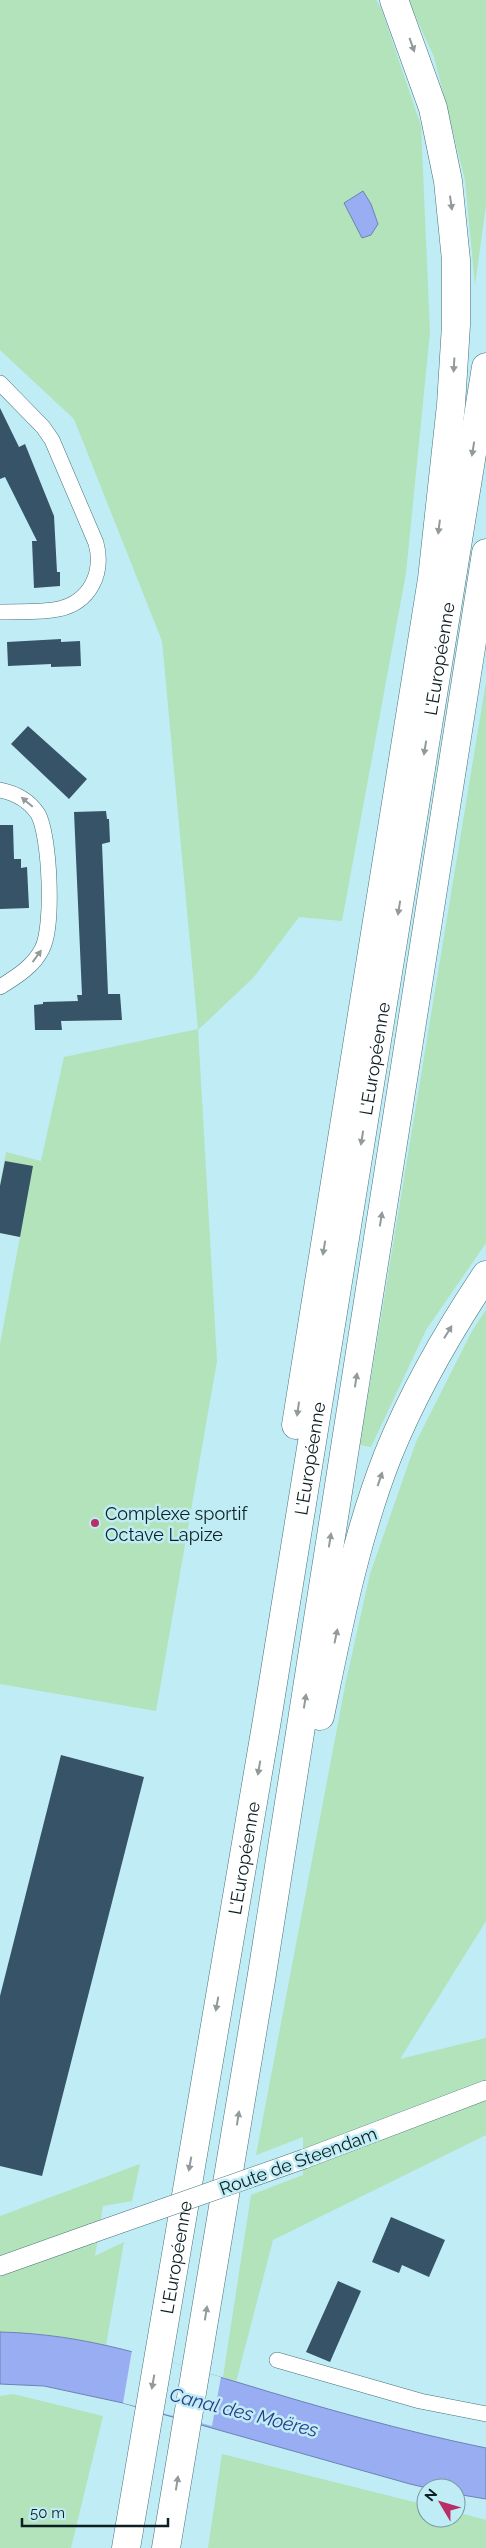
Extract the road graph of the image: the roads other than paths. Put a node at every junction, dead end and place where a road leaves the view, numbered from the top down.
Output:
1 (394, 0) edge
2 (486, 367) edge
3 (0, 383) edge
4 (486, 553) edge
5 (0, 612) edge
6 (0, 790) edge
7 (0, 986) edge
8 (486, 1275) edge
9 (267, 1720) junction
10 (262, 1974) junction
11 (486, 2090) edge
12 (486, 2100) edge
13 (397, 2125) junction
14 (0, 2266) edge
15 (277, 2360) dead end
16 (486, 2414) edge
17 (147, 2419) junction
18 (111, 2548) edge
19 (126, 2548) edge
20 (166, 2548) edge

1 -> 9 highway
2 -> 9 highway, L'Européenne
3 - 5 street
10 -> 4 highway, L'Européenne
7 -> 6 street
10 -> 8 highway
9 -> 17 highway, L'Européenne
20 -> 10 highway, L'Européenne
11 - 13 street, Route de Steendam
12 - 13 street, Route de Steendam
13 - 14 street, Route de Steendam, bridge
15 - 16 street
17 - 18 highway
17 - 19 highway, L'Européenne

